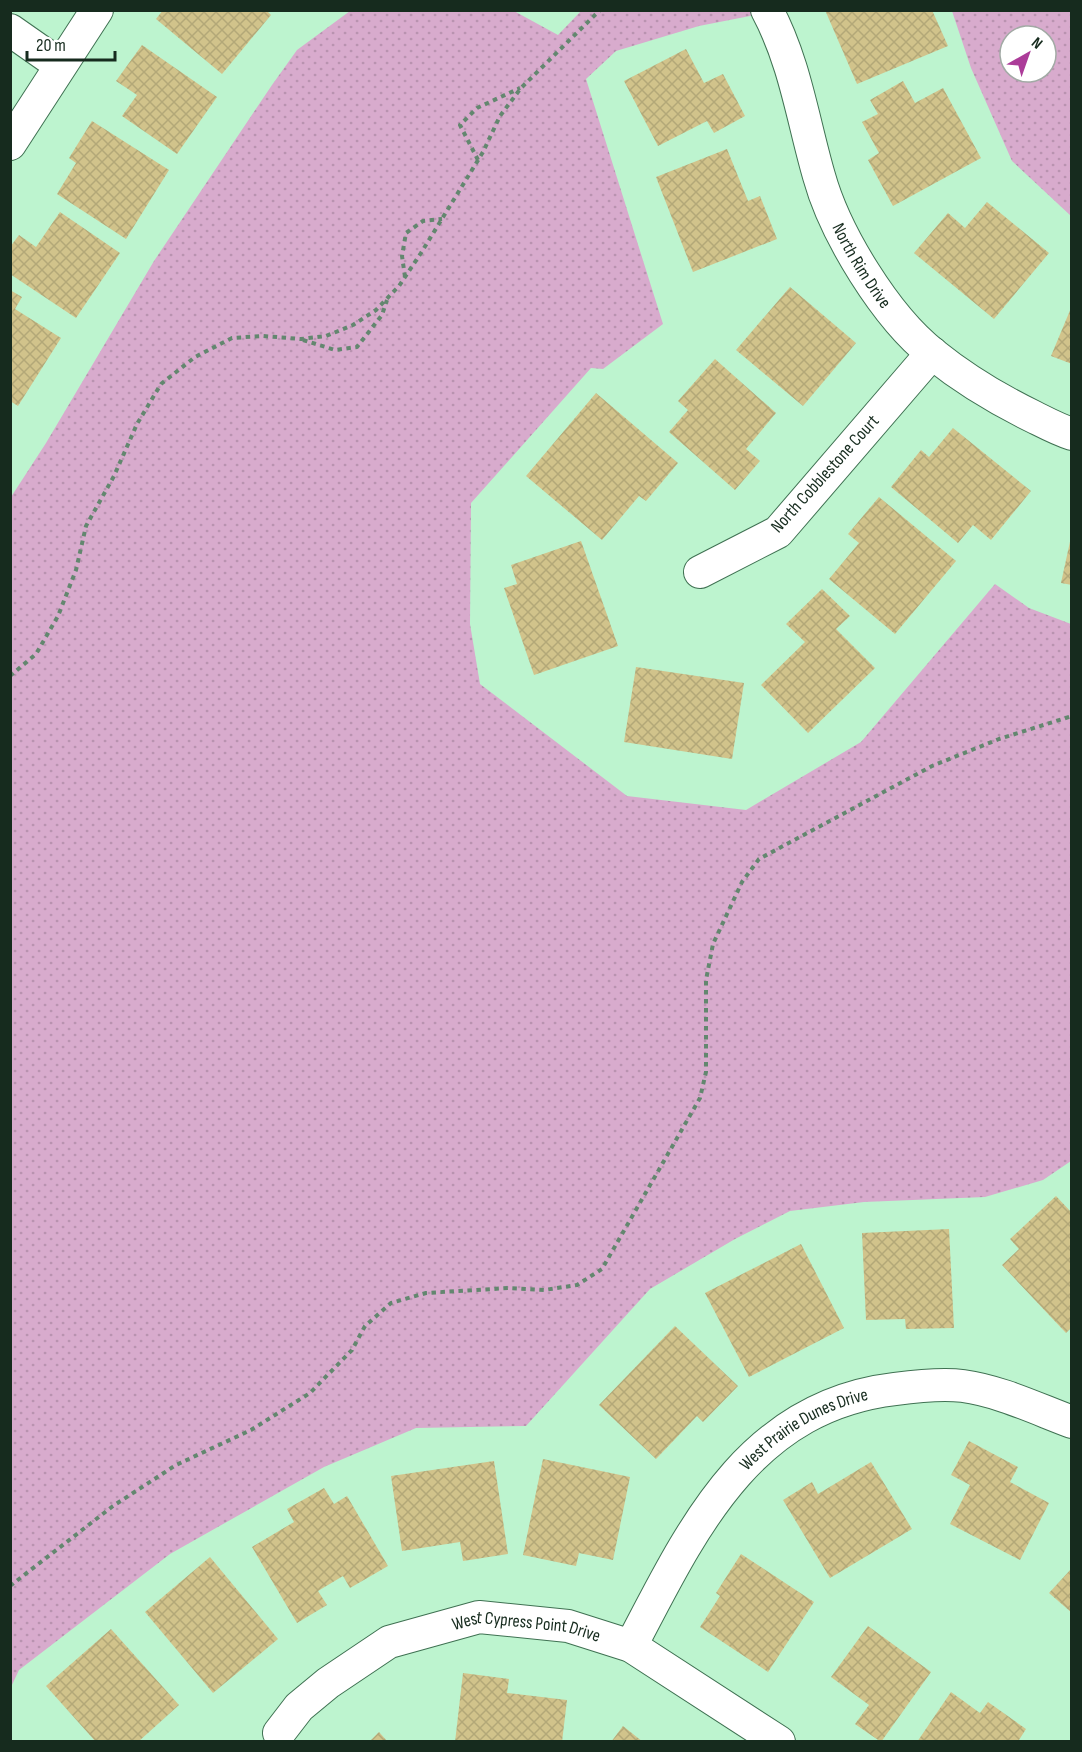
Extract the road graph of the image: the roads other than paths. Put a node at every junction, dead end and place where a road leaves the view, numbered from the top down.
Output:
1 (97, 10) edge
2 (767, 10) edge
3 (10, 30) edge
4 (60, 65) junction
5 (10, 144) edge
6 (932, 353) junction
7 (1071, 434) edge
8 (700, 572) dead end
9 (1071, 1422) edge
10 (631, 1646) junction
11 (271, 1739) edge
12 (779, 1742) edge

1 - 4 street
2 - 6 street, North Rim Drive
3 - 4 street
4 - 5 street
6 - 7 street, North Rim Drive
6 - 8 street, North Cobblestone Court
9 - 10 street, West Prairie Dunes Drive
10 - 11 street, West Cypress Point Drive
10 - 12 street, West Cypress Point Drive

